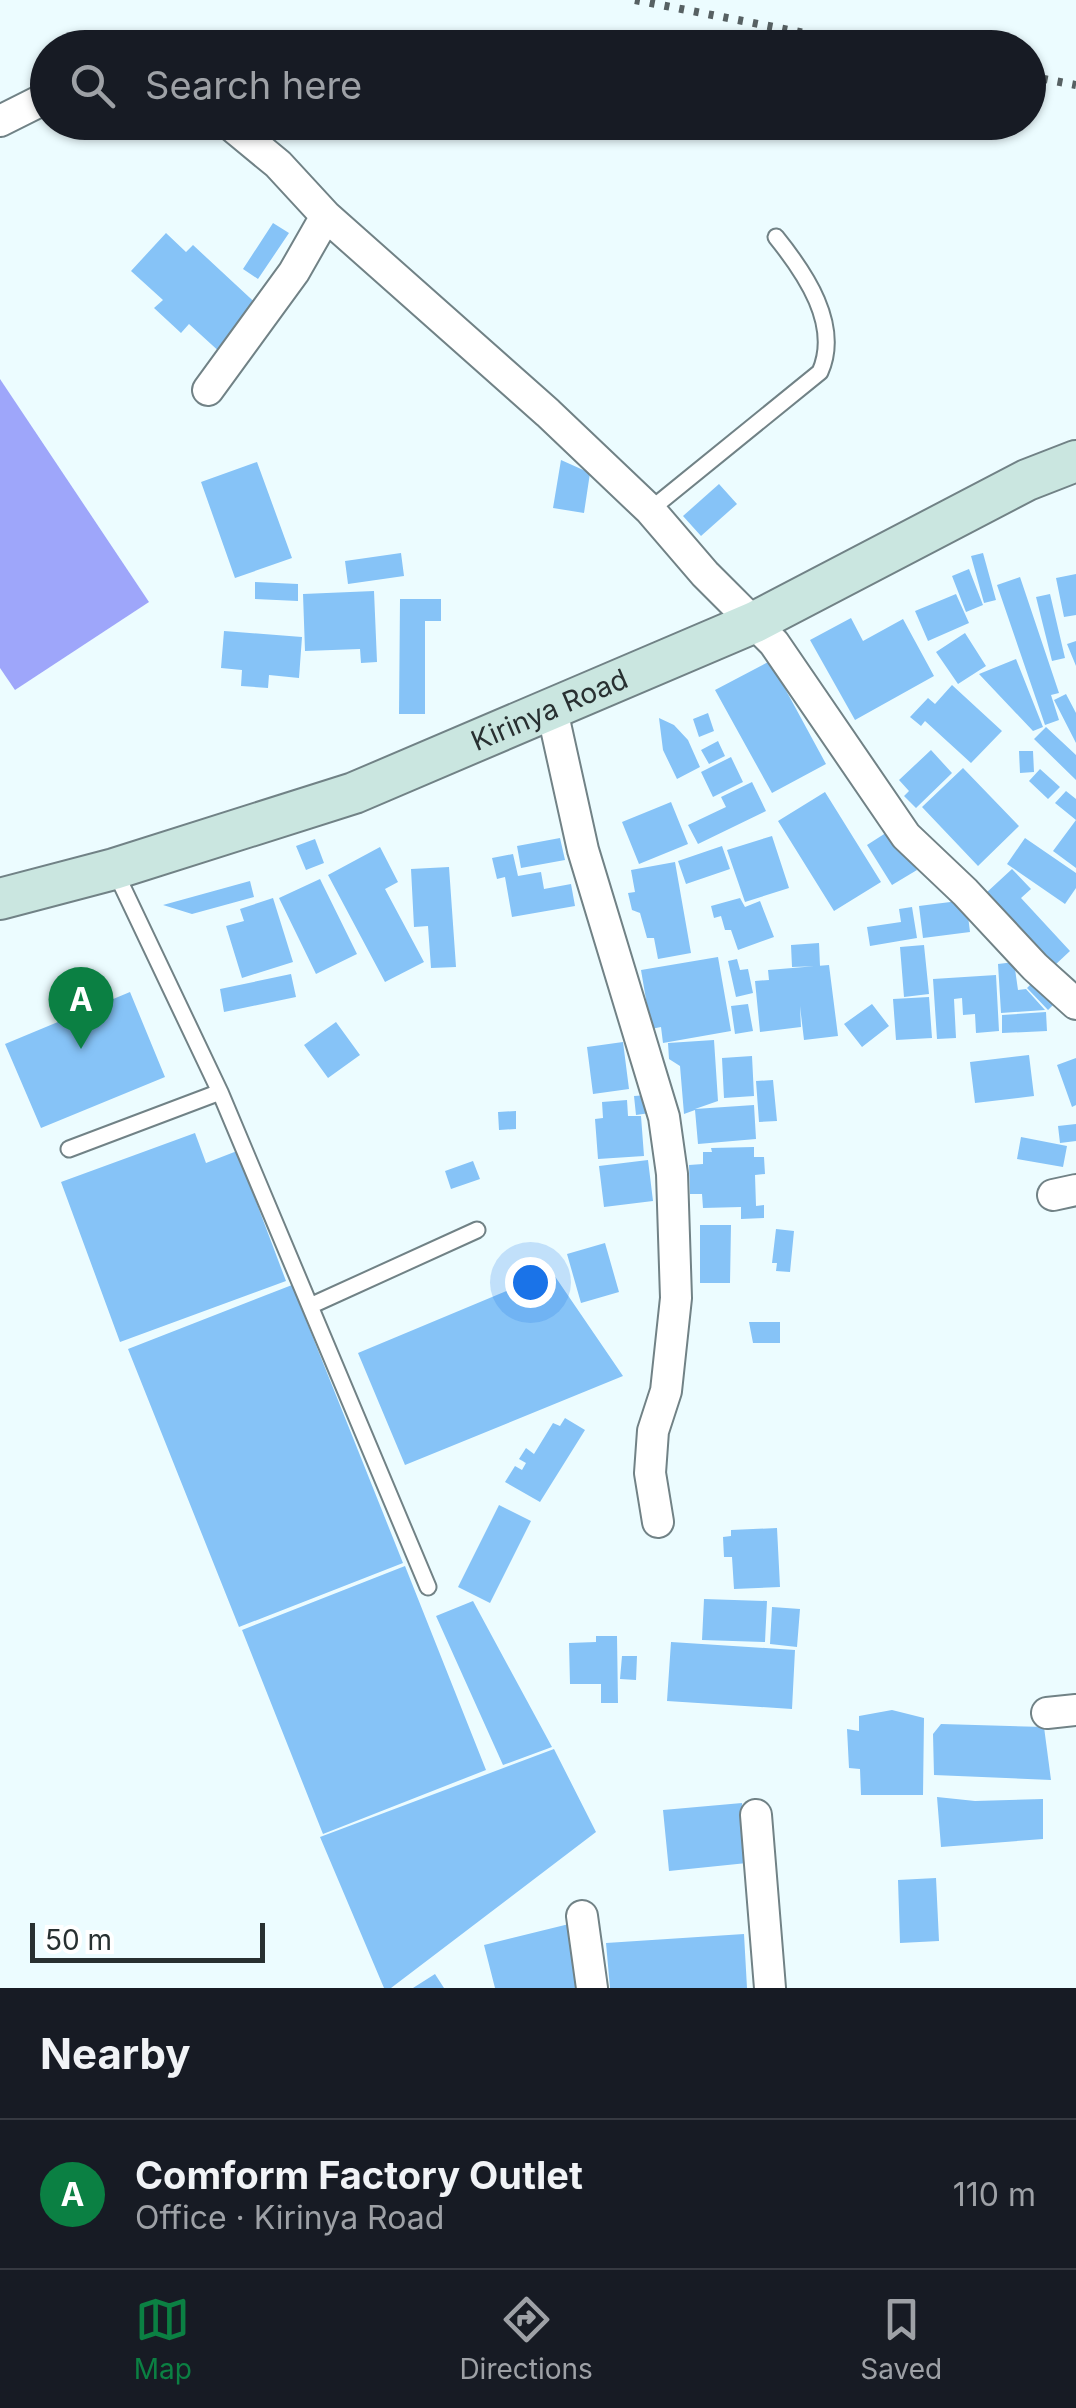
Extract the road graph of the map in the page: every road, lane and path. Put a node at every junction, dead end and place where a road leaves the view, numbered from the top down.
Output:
1 (30, 106) edge
2 (0, 120) edge
3 (249, 140) edge
4 (326, 216) junction
5 (776, 237) dead end
6 (208, 390) dead end
7 (1076, 461) edge
8 (650, 510) junction
9 (755, 622) junction
10 (552, 710) junction
11 (114, 869) junction
12 (0, 898) edge
13 (1076, 1004) edge
14 (220, 1092) junction
15 (69, 1149) dead end
16 (477, 1230) dead end
17 (310, 1306) junction
18 (658, 1522) dead end
19 (428, 1587) dead end
20 (756, 1815) dead end
21 (582, 1916) dead end
22 (592, 1988) edge
23 (770, 1988) edge

1 - 2 street
3 - 4 street
4 - 6 street
4 - 8 street
5 - 8 lane
7 - 9 main road, Kirinya Road
8 - 9 street
9 - 10 main road, Kirinya Road
9 - 13 street
10 - 11 main road, Kirinya Road
10 - 18 street
11 - 12 main road, Kirinya Road
11 - 14 lane
14 - 15 lane
14 - 17 lane
16 - 17 lane
17 - 19 lane
20 - 23 street
21 - 22 street

